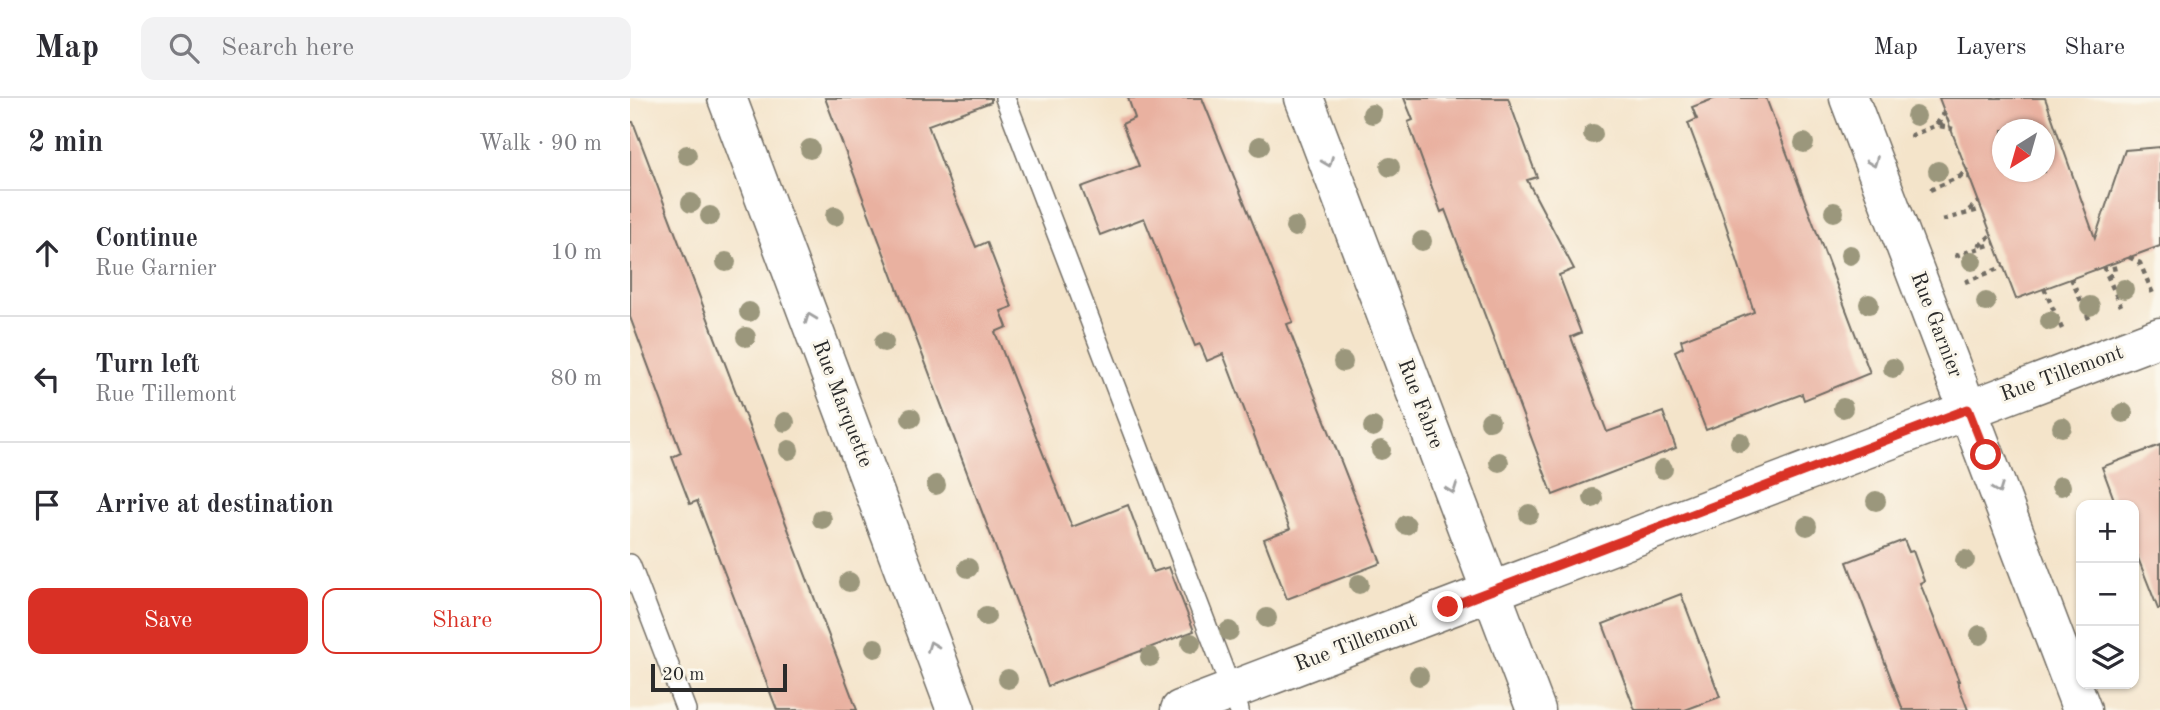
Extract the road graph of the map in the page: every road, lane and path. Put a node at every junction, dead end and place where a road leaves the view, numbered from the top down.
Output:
1 (727, 98) edge
2 (1005, 98) edge
3 (1304, 98) edge
4 (1849, 98) edge
5 (1945, 112) dead end
6 (1948, 120) dead end
7 (1936, 125) junction
8 (1953, 130) dead end
9 (1910, 136) dead end
10 (1967, 168) dead end
11 (1959, 177) junction
12 (1970, 177) dead end
13 (1930, 190) dead end
14 (1979, 201) dead end
15 (1982, 209) dead end
16 (1968, 211) junction
17 (1942, 220) dead end
18 (1991, 235) dead end
19 (1995, 243) dead end
20 (1978, 247) junction
21 (2137, 254) dead end
22 (1955, 256) dead end
23 (2129, 257) dead end
24 (2113, 263) dead end
25 (2140, 263) junction
26 (2103, 266) dead end
27 (2003, 267) dead end
28 (2108, 277) junction
29 (2071, 278) dead end
30 (1965, 282) dead end
31 (2043, 288) dead end
32 (2153, 295) dead end
33 (2121, 307) dead end
34 (2089, 319) dead end
35 (2062, 330) dead end
36 (2160, 337) edge
37 (1968, 409) junction
38 (630, 564) edge
39 (1490, 591) junction
40 (1235, 701) edge
41 (686, 710) edge
42 (956, 710) edge
43 (1180, 710) edge
44 (1536, 710) edge
45 (2082, 710) edge

42 -> 1 street, Rue Marquette
2 - 40 lane
3 -> 39 street, Rue Fabre
4 -> 37 street, Rue Garnier
5 - 7 path
6 - 7 path
7 - 8 path
7 - 9 path
10 - 11 path
11 - 12 path
11 - 13 path
14 - 16 path
15 - 16 path
16 - 17 path
18 - 20 path
19 - 20 path
20 - 22 path
21 - 25 path
23 - 25 path
24 - 28 path
25 - 32 path
26 - 28 path
27 - 30 path
28 - 33 path
29 - 34 path
31 - 35 path
36 - 37 street, Rue Tillemont
37 - 39 street, Rue Tillemont
37 -> 45 street, Rue Garnier
38 - 41 lane
39 - 40 street, Rue Tillemont
39 - 44 street, Rue Fabre
40 - 43 street, Rue Tillemont

